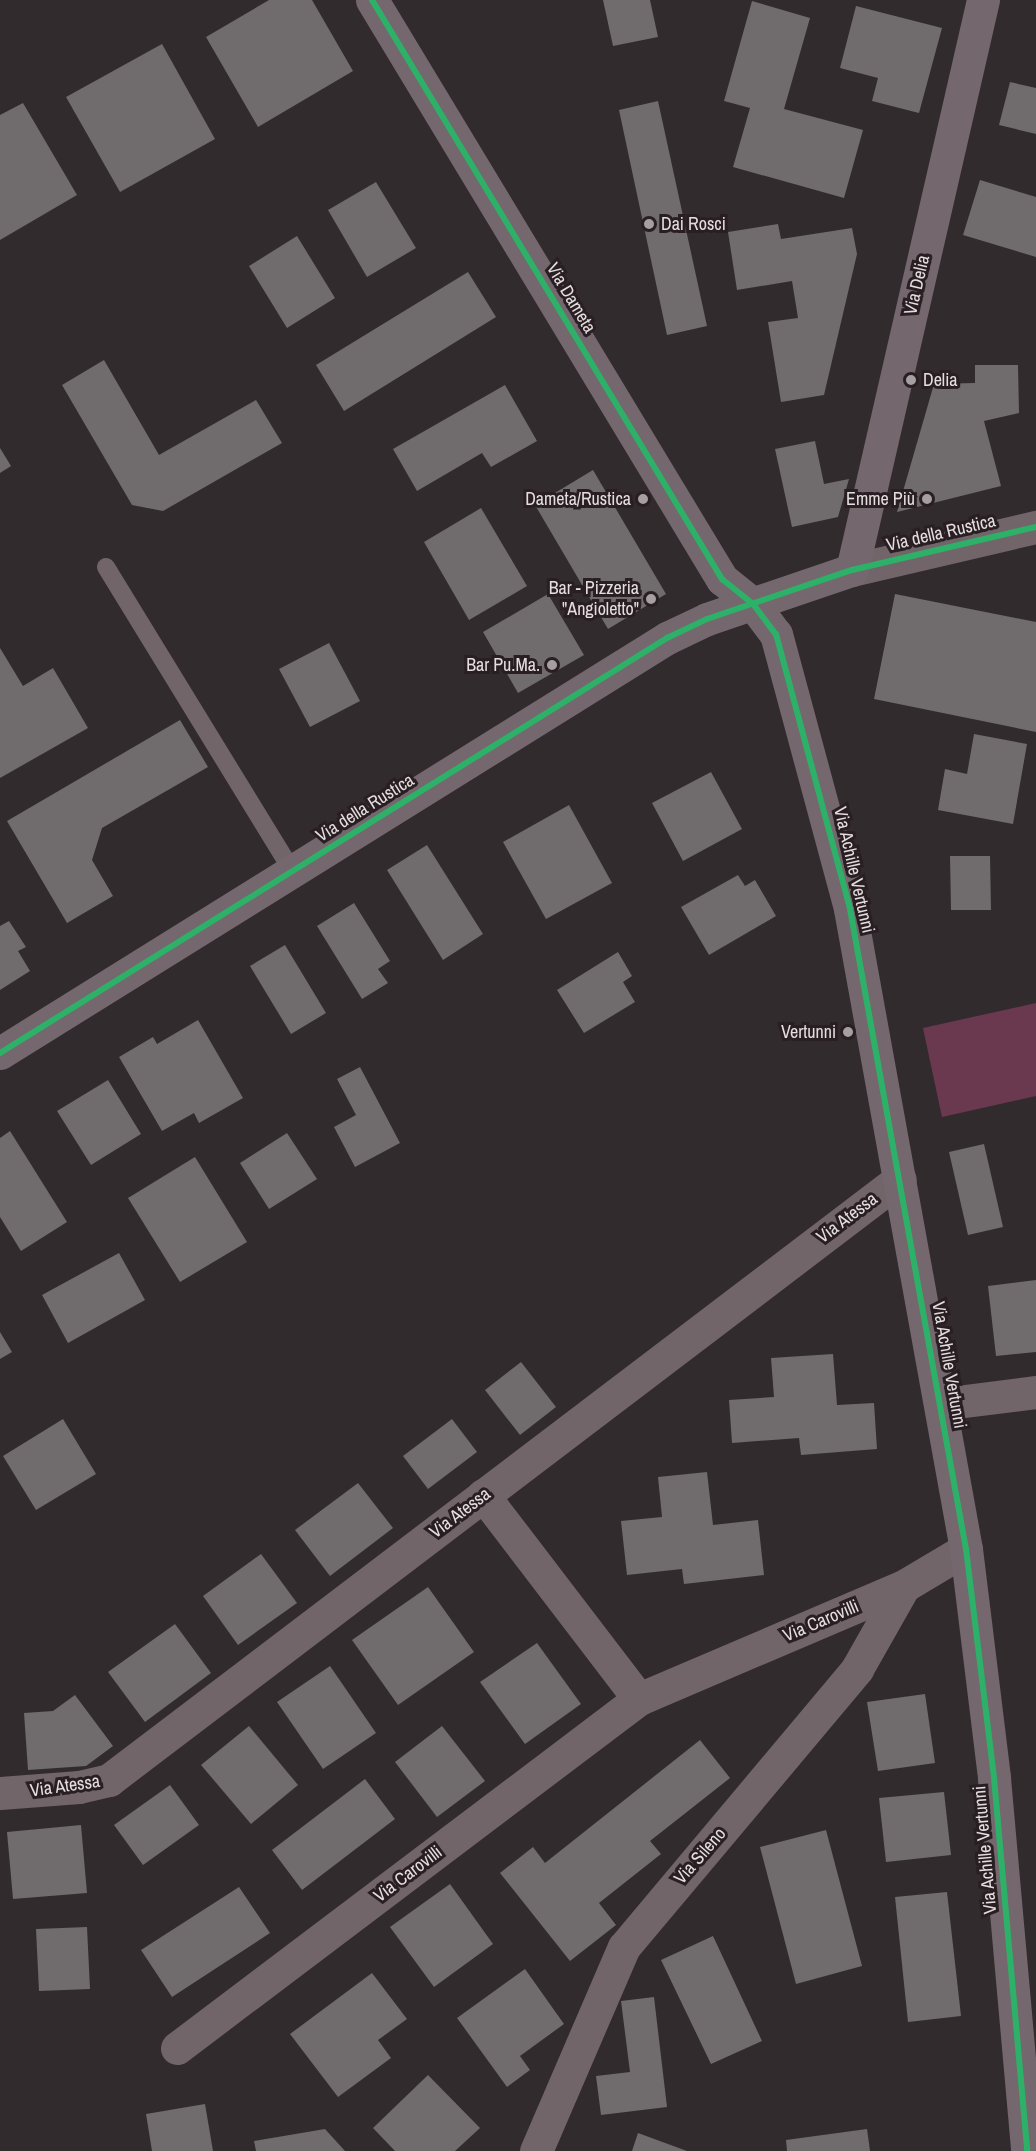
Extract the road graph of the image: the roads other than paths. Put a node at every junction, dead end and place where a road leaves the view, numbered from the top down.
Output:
1 (372, 0) edge
2 (983, 0) edge
3 (1036, 527) edge
4 (106, 567) dead end
5 (852, 570) junction
6 (753, 604) junction
7 (292, 871) junction
8 (0, 1053) edge
9 (900, 1179) junction
10 (1036, 1392) edge
11 (941, 1404) junction
12 (483, 1495) junction
13 (966, 1549) junction
14 (904, 1586) junction
15 (639, 1699) junction
16 (0, 1793) edge
17 (177, 2048) dead end
18 (1027, 2058) edge
19 (536, 2151) edge
20 (1027, 2151) edge

1 - 6 street, Via Dameta
2 - 5 street, Via Delia
3 - 5 street, Via della Rustica
4 - 7 lane
5 - 6 street, Via della Rustica
6 - 7 street, Via della Rustica
6 - 9 street, Via Achille Vertunni
7 - 8 street, Via della Rustica
9 - 11 street, Via Achille Vertunni
9 - 12 street, Via Atessa
10 - 11 street
11 - 13 street, Via Achille Vertunni
12 - 15 street
12 - 16 street, Via Atessa
13 - 14 street, Via Carovilli
13 - 18 street, Via Achille Vertunni
14 - 15 street, Via Carovilli
14 - 19 street, Via Sileno
15 - 17 street, Via Carovilli
18 - 20 street, Via Achille Vertunni

